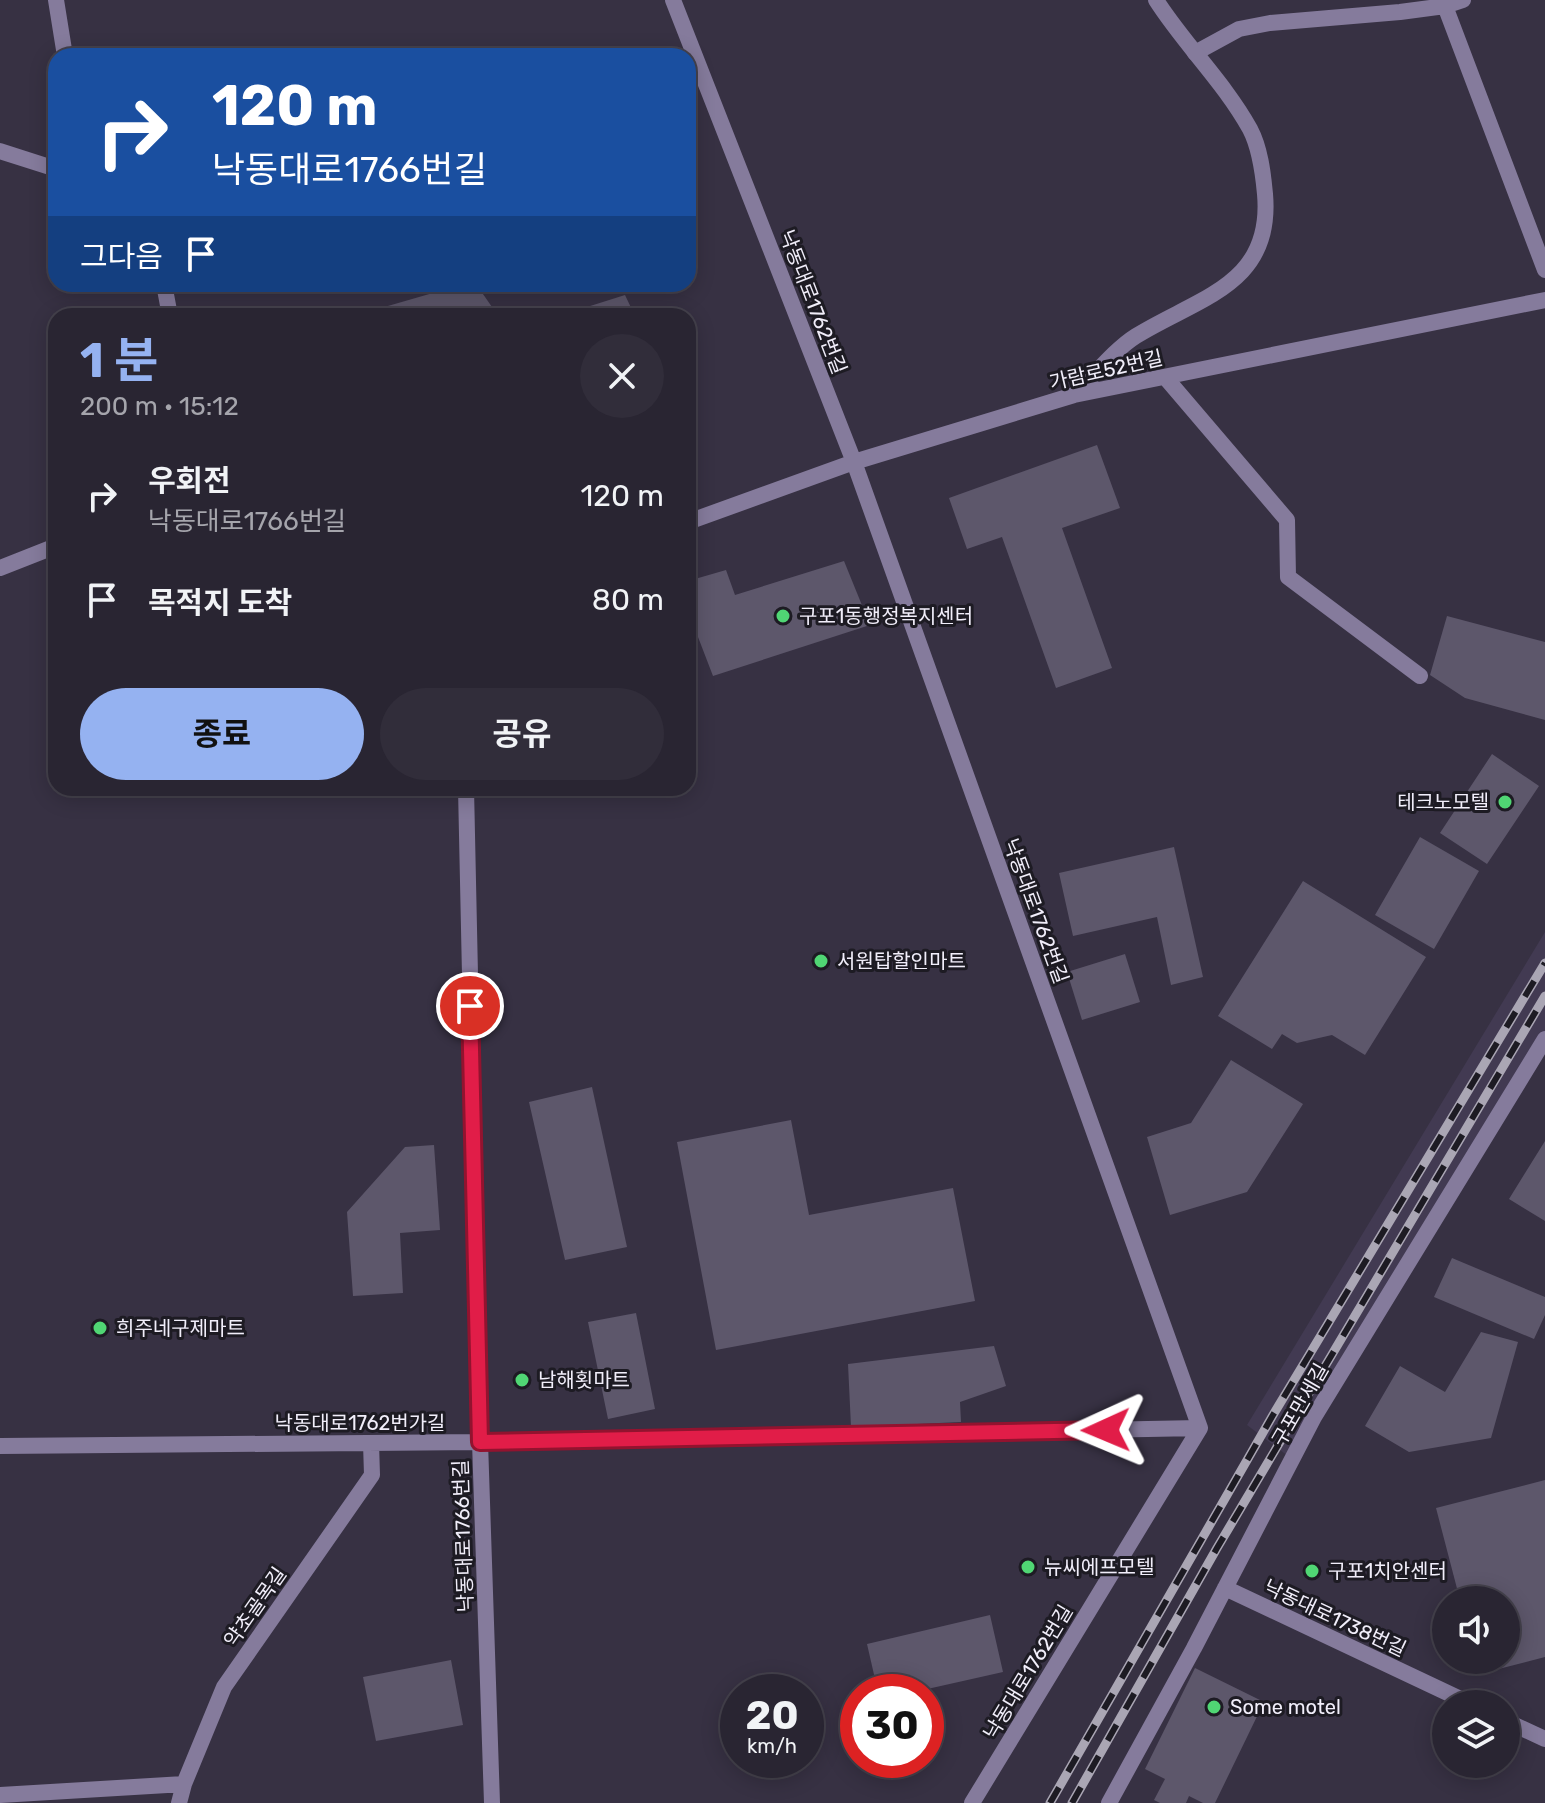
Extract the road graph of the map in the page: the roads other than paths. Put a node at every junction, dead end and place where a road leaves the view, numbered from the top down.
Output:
1 (56, 0) edge
2 (673, 0) edge
3 (1156, 0) edge
4 (1463, 0) edge
5 (1445, 6) junction
6 (64, 48) edge
7 (692, 48) edge
8 (1195, 53) junction
9 (696, 59) edge
10 (0, 151) edge
11 (48, 166) edge
12 (1545, 270) edge
13 (1545, 300) edge
14 (1165, 377) junction
15 (1074, 395) junction
16 (854, 462) junction
17 (696, 519) edge
18 (48, 549) edge
19 (0, 568) edge
20 (1420, 676) dead end
21 (466, 796) edge
22 (1545, 1039) edge
23 (1200, 1428) junction
24 (480, 1442) junction
25 (371, 1443) junction
26 (0, 1446) edge
27 (1225, 1588) junction
28 (1441, 1690) edge
29 (1520, 1727) edge
30 (1545, 1739) edge
31 (184, 1784) junction
32 (0, 1795) edge
33 (179, 1803) edge
34 (492, 1803) edge
35 (972, 1803) edge
36 (1109, 1803) edge

1 - 6 street
2 - 7 street, 낙동대로1762번길
3 - 8 street
4 - 5 street
5 - 8 street
5 - 12 street
8 - 15 street
9 - 16 street, 낙동대로1762번길
10 - 11 street
13 - 14 street, 가람로52번길
14 - 15 street, 가람로52번길
14 - 20 street
15 - 16 street, 가람로52번길
16 - 17 street, 가람로52번길
16 - 23 street, 낙동대로1762번길
18 - 19 street
21 - 24 street, 낙동대로1766번길
22 - 27 street, 구포만세길
23 - 24 street, 낙동대로1762번가길
23 - 35 street, 낙동대로1762번길
24 - 25 street, 낙동대로1762번가길
24 - 34 street, 낙동대로1766번길
25 - 26 street, 낙동대로1762번가길
25 - 31 street, 약초골목길
27 - 28 street, 낙동대로1738번길
27 - 36 street, 구포만세길
29 - 30 street
31 - 32 street
31 - 33 street, 약초골목길

